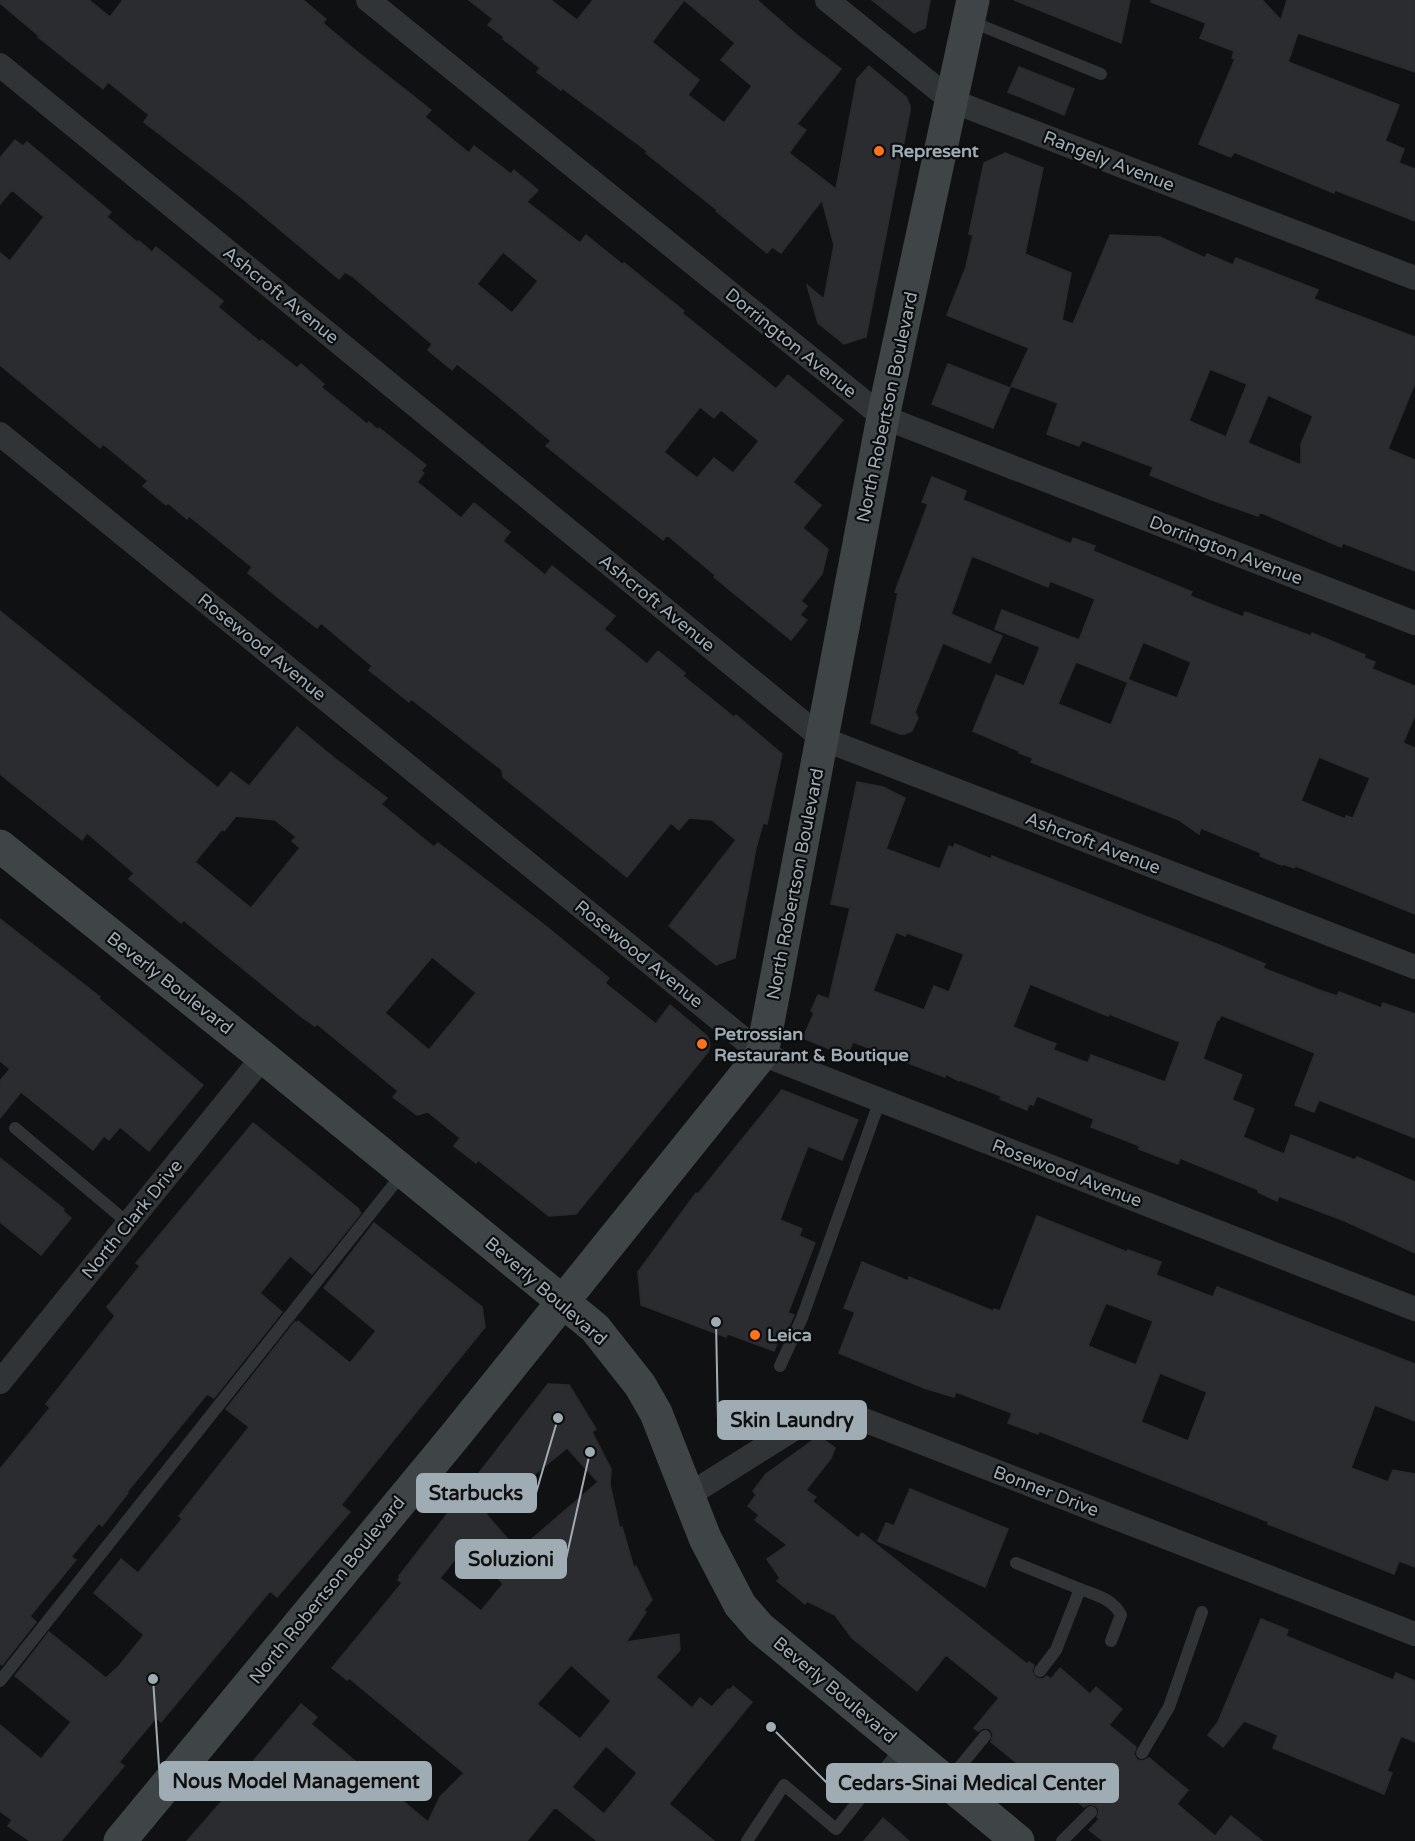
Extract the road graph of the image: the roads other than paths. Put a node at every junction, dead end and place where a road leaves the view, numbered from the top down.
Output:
1 (368, 0) edge
2 (827, 0) edge
3 (971, 10) edge
4 (0, 64) edge
5 (1101, 74) dead end
6 (952, 101) junction
7 (1415, 278) edge
8 (883, 417) junction
9 (0, 434) edge
10 (1415, 623) edge
11 (823, 739) junction
12 (1, 848) edge
13 (1415, 967) edge
14 (762, 1054) junction
15 (263, 1057) junction
16 (880, 1100) junction
17 (15, 1128) dead end
18 (404, 1172) junction
19 (128, 1223) junction
20 (562, 1302) junction
21 (1415, 1309) edge
22 (780, 1366) dead end
23 (0, 1382) edge
24 (687, 1496) junction
25 (1016, 1563) dead end
26 (1080, 1589) junction
27 (1202, 1612) dead end
28 (1415, 1634) edge
29 (1112, 1641) dead end
30 (1040, 1671) dead end
31 (0, 1681) edge
32 (985, 1737) dead end
33 (903, 1746) junction
34 (1142, 1753) dead end
35 (947, 1782) junction
36 (1091, 1812) dead end
37 (120, 1841) edge
38 (747, 1841) edge
39 (1017, 1841) edge
40 (1062, 1841) edge

1 - 8 street, Dorrington Avenue
2 - 6 street, Rangely Avenue
3 - 5 lane
3 - 6 street, North Robertson Boulevard
4 - 11 street, Ashcroft Avenue
6 - 7 street, Rangely Avenue
6 - 8 street, North Robertson Boulevard
8 - 10 street, Dorrington Avenue
8 - 11 street, North Robertson Boulevard
9 - 14 street, Rosewood Avenue
11 - 13 street, Ashcroft Avenue
11 - 14 street, North Robertson Boulevard
12 - 15 street, Beverly Boulevard
14 - 16 street, Rosewood Avenue
14 - 20 street, North Robertson Boulevard
15 - 18 street, Beverly Boulevard
15 - 19 street, North Clark Drive
16 - 21 street, Rosewood Avenue
16 - 22 lane
17 - 19 lane
18 - 20 street, Beverly Boulevard
18 - 31 lane
19 - 23 street, North Clark Drive
20 - 24 street, Beverly Boulevard
20 - 37 street, North Robertson Boulevard
24 - 28 street, Bonner Drive
24 - 33 street, Beverly Boulevard
25 - 26 lane
26 - 29 lane
26 - 30 lane
27 - 34 lane
32 - 35 lane
33 - 35 street, Beverly Boulevard
33 - 38 lane
35 - 39 street, Beverly Boulevard
36 - 40 lane

